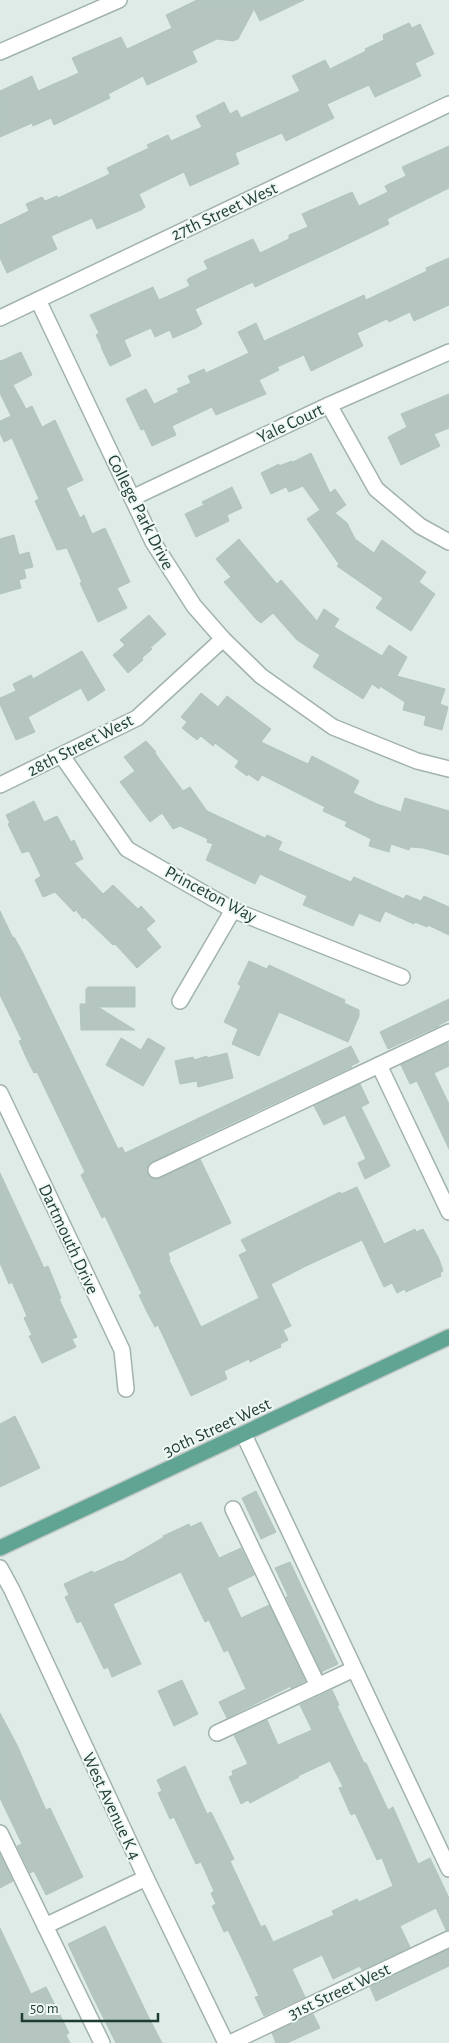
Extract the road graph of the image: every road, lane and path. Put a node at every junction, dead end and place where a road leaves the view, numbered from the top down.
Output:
1 (119, 0) edge
2 (91, 6) edge
3 (0, 52) edge
4 (449, 104) edge
5 (38, 300) junction
6 (0, 318) edge
7 (449, 352) edge
8 (329, 405) junction
9 (132, 498) junction
10 (449, 542) edge
11 (222, 639) junction
12 (62, 756) junction
13 (449, 769) edge
14 (0, 785) edge
15 (233, 910) junction
16 (402, 977) dead end
17 (180, 1001) dead end
18 (449, 1032) edge
19 (379, 1065) junction
20 (1, 1097) edge
21 (156, 1170) dead end
22 (449, 1212) edge
23 (449, 1337) edge
24 (126, 1389) dead end
25 (244, 1435) junction
26 (233, 1509) dead end
27 (0, 1548) edge
28 (0, 1568) edge
29 (354, 1669) junction
30 (318, 1686) junction
31 (217, 1733) dead end
32 (0, 1833) edge
33 (449, 1869) edge
34 (146, 1878) junction
35 (45, 1926) junction
36 (449, 1939) edge
37 (102, 2043) edge
38 (226, 2043) edge
39 (230, 2043) edge

1 - 2 street
2 - 3 street
4 - 5 street, 27th Street West
5 - 6 street, 27th Street West
5 - 9 street, College Park Drive
7 - 8 street, Yale Court
8 - 9 street, Yale Court
8 - 10 street
9 - 11 street, College Park Drive
11 - 12 street, 28th Street West
11 - 13 street, College Park Drive
12 - 14 street, 28th Street West
12 - 15 street, Princeton Way
15 - 16 street, Princeton Way
15 - 17 street
18 - 19 street
19 - 21 street
19 - 22 street
20 - 24 street, Dartmouth Drive
23 - 25 main road, 30th Street West
25 - 27 main road, 30th Street West
25 - 29 street
26 - 30 street
28 - 34 street, West Avenue K 4
29 - 30 street
29 - 33 street
30 - 31 street
32 - 35 street
34 - 35 street
34 - 38 street, West Avenue K 4
35 - 37 street
36 - 39 street, 31st Street West

